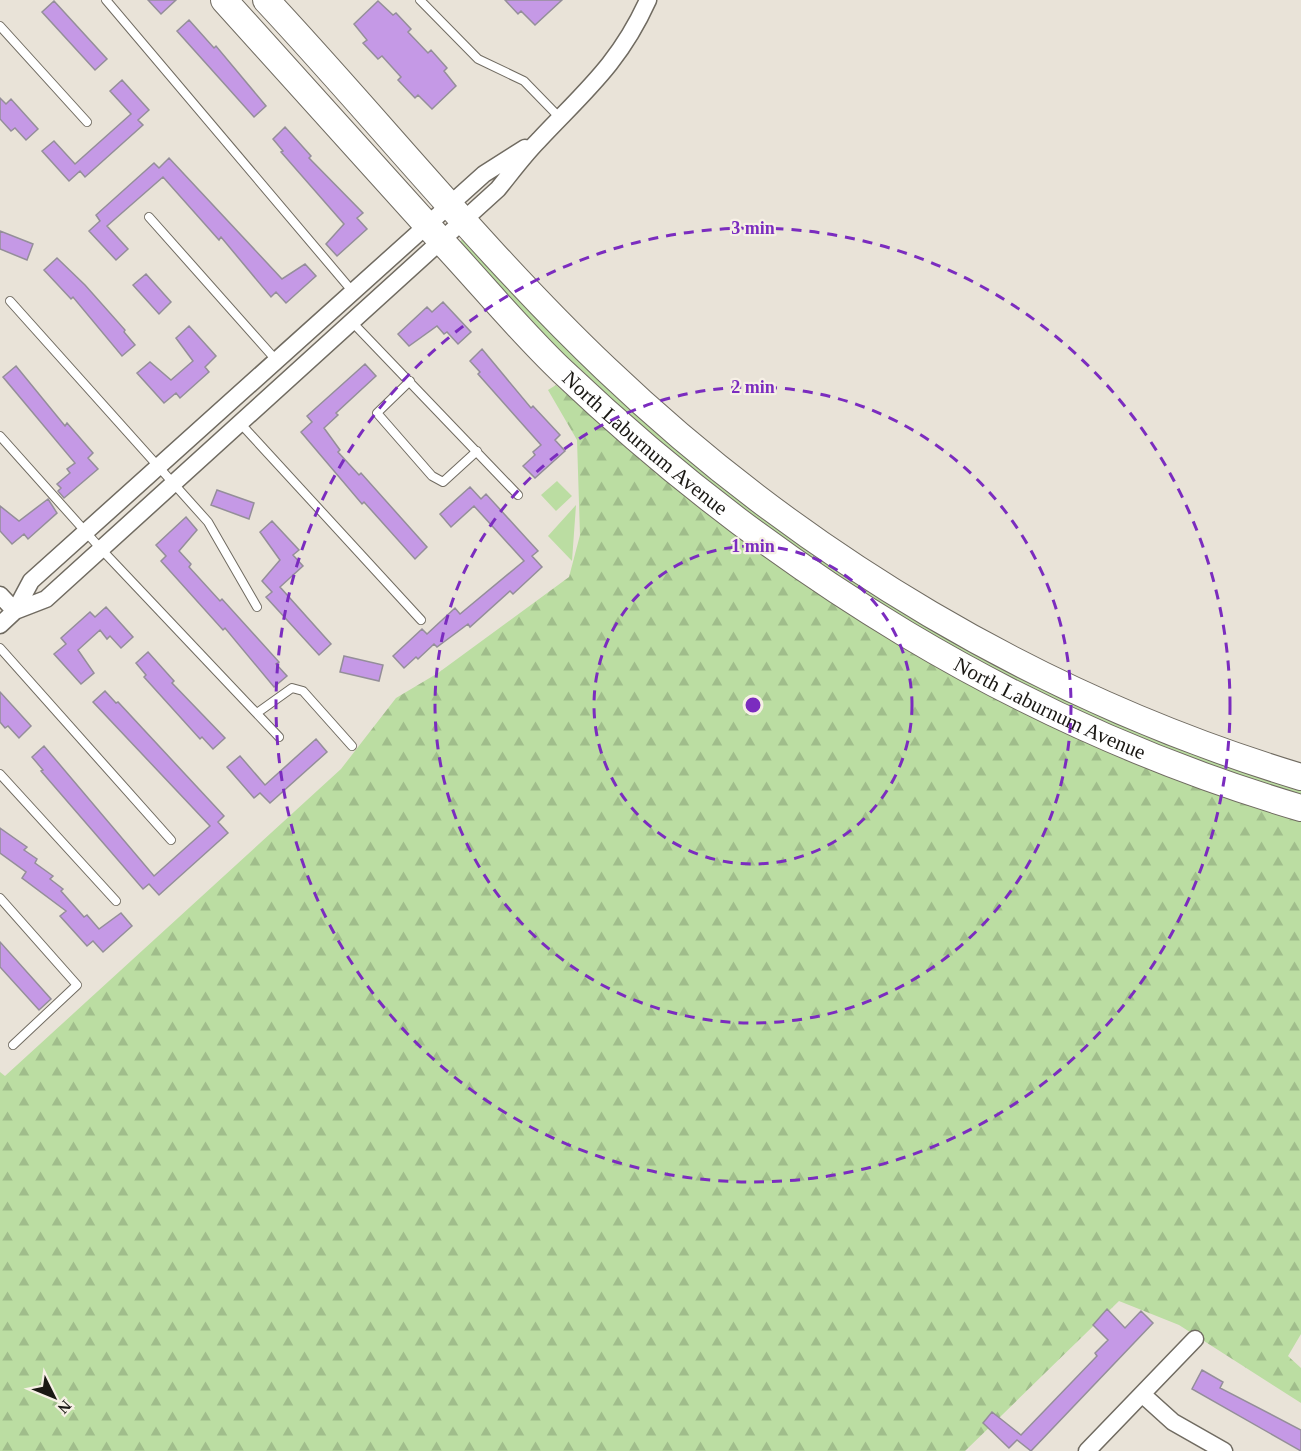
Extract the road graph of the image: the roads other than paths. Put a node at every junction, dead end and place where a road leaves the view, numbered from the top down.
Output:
1 (106, 0) edge
2 (224, 0) edge
3 (266, 0) edge
4 (420, 0) edge
5 (648, 0) edge
6 (0, 26) edge
7 (561, 118) junction
8 (87, 122) dead end
9 (457, 213) junction
10 (149, 217) dead end
11 (434, 233) junction
12 (349, 295) junction
13 (10, 301) dead end
14 (357, 318) junction
15 (276, 360) junction
16 (410, 381) junction
17 (240, 423) junction
18 (0, 436) edge
19 (477, 451) junction
20 (159, 466) junction
21 (175, 483) junction
22 (518, 495) dead end
23 (86, 531) junction
24 (101, 549) junction
25 (0, 595) edge
26 (257, 607) dead end
27 (15, 611) junction
28 (421, 620) dead end
29 (0, 625) edge
30 (0, 648) edge
31 (257, 713) junction
32 (279, 736) dead end
33 (352, 746) dead end
34 (0, 774) edge
35 (1301, 777) edge
36 (1301, 808) edge
37 (171, 840) dead end
38 (0, 898) edge
39 (116, 901) dead end
40 (13, 1045) dead end
41 (1195, 1339) dead end
42 (1142, 1394) junction
43 (1087, 1451) edge
44 (1224, 1451) edge

1 - 12 lane
2 - 11 main road, North Laburnum Avenue
3 - 9 main road, North Laburnum Avenue
4 - 7 lane
5 - 7 street
6 - 8 lane
7 - 9 street
9 - 11 street
9 - 35 main road, North Laburnum Avenue
10 - 15 lane
11 - 12 street
11 - 14 street
11 - 36 main road, North Laburnum Avenue
12 - 14 lane
12 - 15 street
13 - 20 lane
14 - 16 lane
14 - 17 street
15 - 20 street
16 - 19 lane
16 - 19 lane
17 - 21 street
17 - 28 lane
18 - 23 lane
19 - 22 lane
20 - 21 lane
20 - 23 street
21 - 24 street
21 - 26 lane
23 - 24 lane
23 - 27 street
24 - 27 street
24 - 31 lane
25 - 27 street
27 - 29 street
30 - 37 lane
31 - 32 lane
31 - 33 lane
34 - 39 lane
38 - 40 lane
41 - 42 street
42 - 43 street
42 - 44 street

